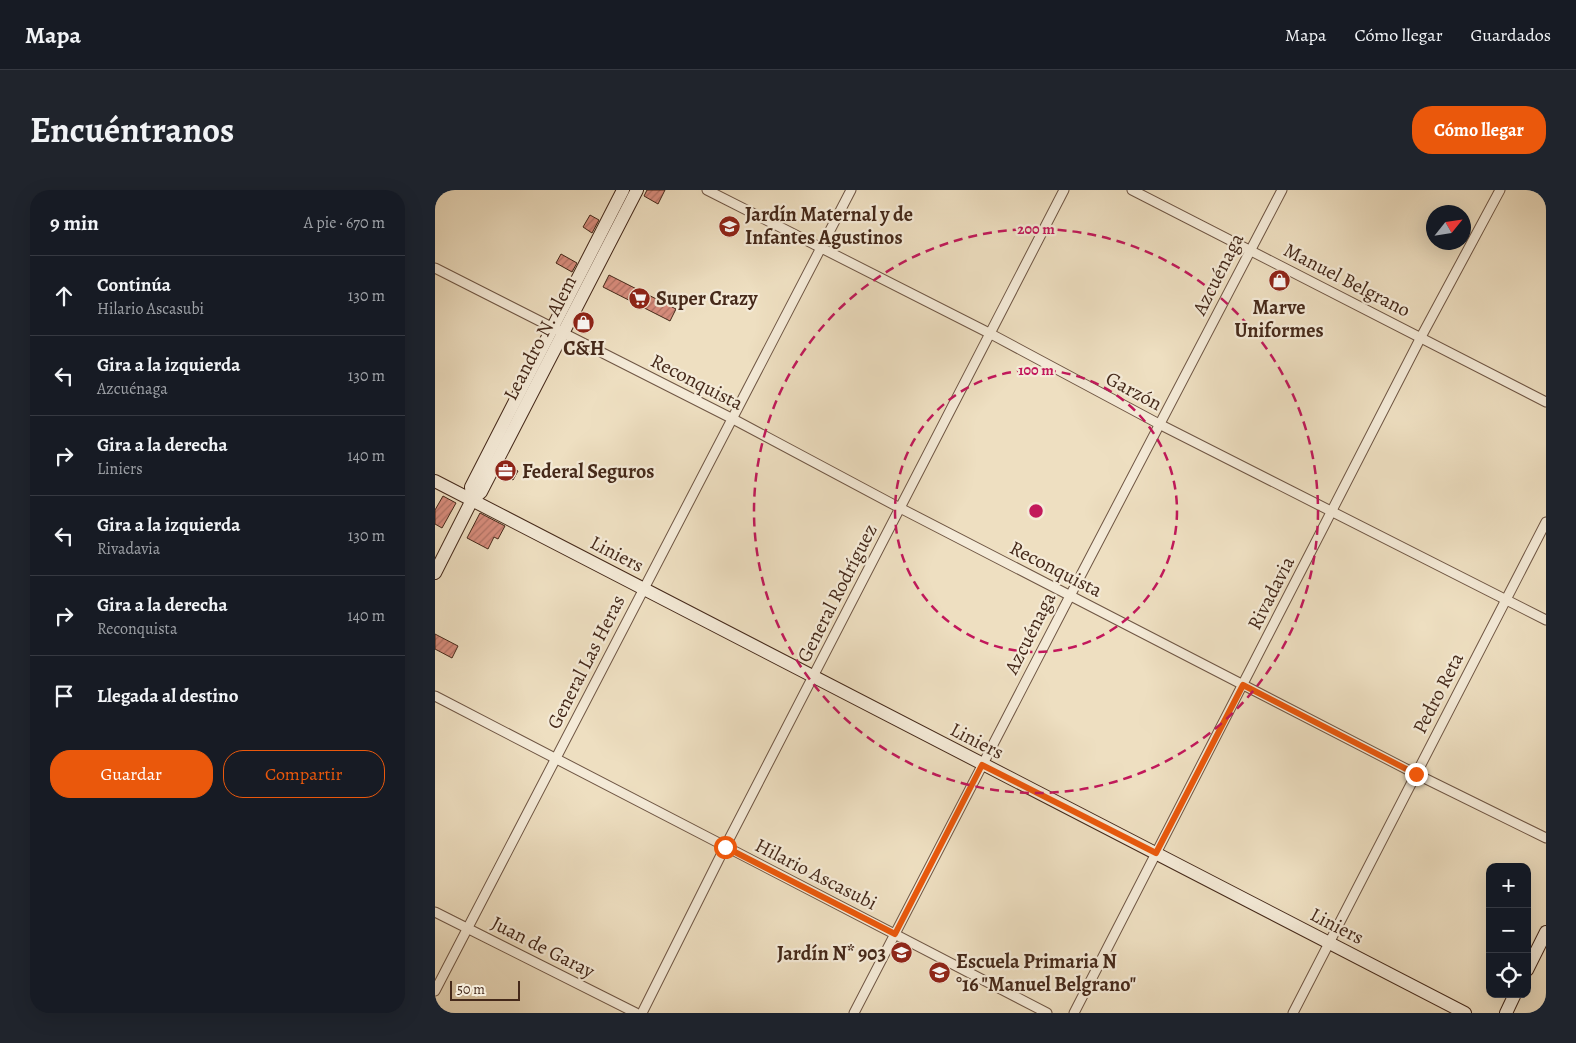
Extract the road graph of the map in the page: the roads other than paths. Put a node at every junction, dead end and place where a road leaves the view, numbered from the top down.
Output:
1 (623, 190) edge
2 (637, 190) edge
3 (707, 190) edge
4 (851, 190) edge
5 (1065, 190) edge
6 (1132, 190) edge
7 (1282, 190) edge
8 (1500, 190) edge
9 (821, 249) junction
10 (1250, 250) junction
11 (435, 268) edge
12 (552, 328) junction
13 (991, 334) junction
14 (563, 335) junction
15 (1421, 337) junction
16 (1546, 402) edge
17 (733, 420) junction
18 (1161, 425) junction
19 (435, 481) edge
20 (472, 500) junction
21 (900, 508) junction
22 (1333, 512) junction
23 (1546, 522) edge
24 (435, 573) edge
25 (643, 589) junction
26 (1069, 595) junction
27 (1507, 599) junction
28 (1546, 620) edge
29 (814, 678) junction
30 (1243, 685) junction
31 (435, 696) edge
32 (555, 759) junction
33 (982, 765) junction
34 (1416, 774) junction
35 (1546, 838) edge
36 (725, 847) junction
37 (1156, 853) junction
38 (435, 912) edge
39 (467, 929) junction
40 (1546, 932) edge
41 (895, 934) junction
42 (1329, 944) junction
43 (1531, 962) edge
44 (435, 991) edge
45 (1513, 998) edge
46 (636, 1013) edge
47 (642, 1013) edge
48 (854, 1013) edge
49 (1047, 1013) edge
50 (1074, 1013) edge
51 (1293, 1013) edge
52 (1465, 1013) edge
53 (1506, 1013) edge

1 - 12 street, Leandro N. Alem
2 - 14 street, Leandro N. Alem
3 - 9 street, Garzón
4 - 9 street, General Las Heras
5 - 13 street, General Rodríguez
6 - 10 street, Manuel Belgrano
7 - 10 street, Azcuénaga
8 - 15 street, Rivadavia
9 - 13 street, Garzón
9 - 17 street, General Las Heras
10 - 15 street, Manuel Belgrano
10 - 18 street, Azcuénaga
11 - 12 street, Reconquista
12 - 14 street, Reconquista
12 - 20 street, Leandro N. Alem
13 - 18 street, Garzón
13 - 21 street, General Rodríguez
14 - 17 street, Reconquista
14 - 20 street, Leandro N. Alem
15 - 16 street, Manuel Belgrano
15 - 22 street, Rivadavia
17 - 21 street, Reconquista
17 - 25 street, General Las Heras
18 - 22 street, Garzón
18 - 26 street, Azcuénaga
19 - 20 street, Liniers
20 - 24 street, Leandro N. Alem
20 - 25 street, Liniers
21 - 26 street, Reconquista
21 - 29 street, General Rodríguez
22 - 27 street, Garzón
22 - 30 street, Rivadavia
23 - 27 street, Pedro Reta
25 - 29 street, Liniers
25 - 32 street, General Las Heras
26 - 30 street, Reconquista
26 - 33 street, Azcuénaga
27 - 28 street, Garzón
27 - 34 street, Pedro Reta
29 - 33 street, Liniers
29 - 36 street, General Rodríguez
30 - 34 street, Reconquista
30 - 37 street, Rivadavia
31 - 32 street, Hilario Ascasubi
32 - 36 street, Hilario Ascasubi
32 - 39 street, General Las Heras
33 - 37 street, Liniers
33 - 41 street, Azcuénaga
34 - 35 street, Reconquista
34 - 42 street, Pedro Reta
36 - 41 street, Hilario Ascasubi
36 - 47 street, General Rodríguez
37 - 42 street, Liniers
37 - 50 street, Rivadavia
38 - 39 street, Juan de Garay
39 - 44 street, General Las Heras
39 - 46 street, Juan de Garay
40 - 43 street
41 - 48 street, Azcuénaga
41 - 49 street, Hilario Ascasubi
42 - 51 street, Pedro Reta
42 - 52 street, Liniers
45 - 53 street

